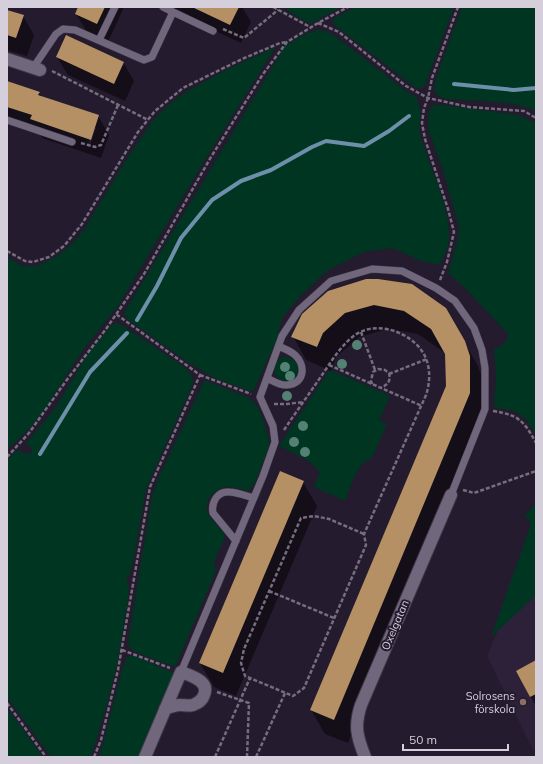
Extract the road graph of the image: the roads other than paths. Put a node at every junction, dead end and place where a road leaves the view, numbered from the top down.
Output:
1 (115, 7) edge
2 (163, 7) edge
3 (173, 12) junction
4 (213, 31) road end
5 (99, 40) junction
6 (7, 59) edge
7 (36, 69) joint
8 (7, 120) edge
9 (72, 142) road end
10 (279, 346) junction
11 (267, 378) junction
12 (452, 491) joint
13 (254, 498) junction
14 (236, 541) junction
15 (181, 672) junction
16 (166, 709) junction
17 (145, 757) edge
18 (365, 757) edge

1 - 5 lane
2 - 3 lane
3 - 4 lane
3 - 5 lane
5 - 7 lane
6 - 7 street
8 - 9 lane
10 - 11 lane
10 - 11 lane
10 - 12 lane
11 - 13 lane
12 - 18 street, Oxelgatan
13 - 14 lane
13 - 14 lane
14 - 15 lane
15 - 16 street
15 - 16 street
16 - 17 street

